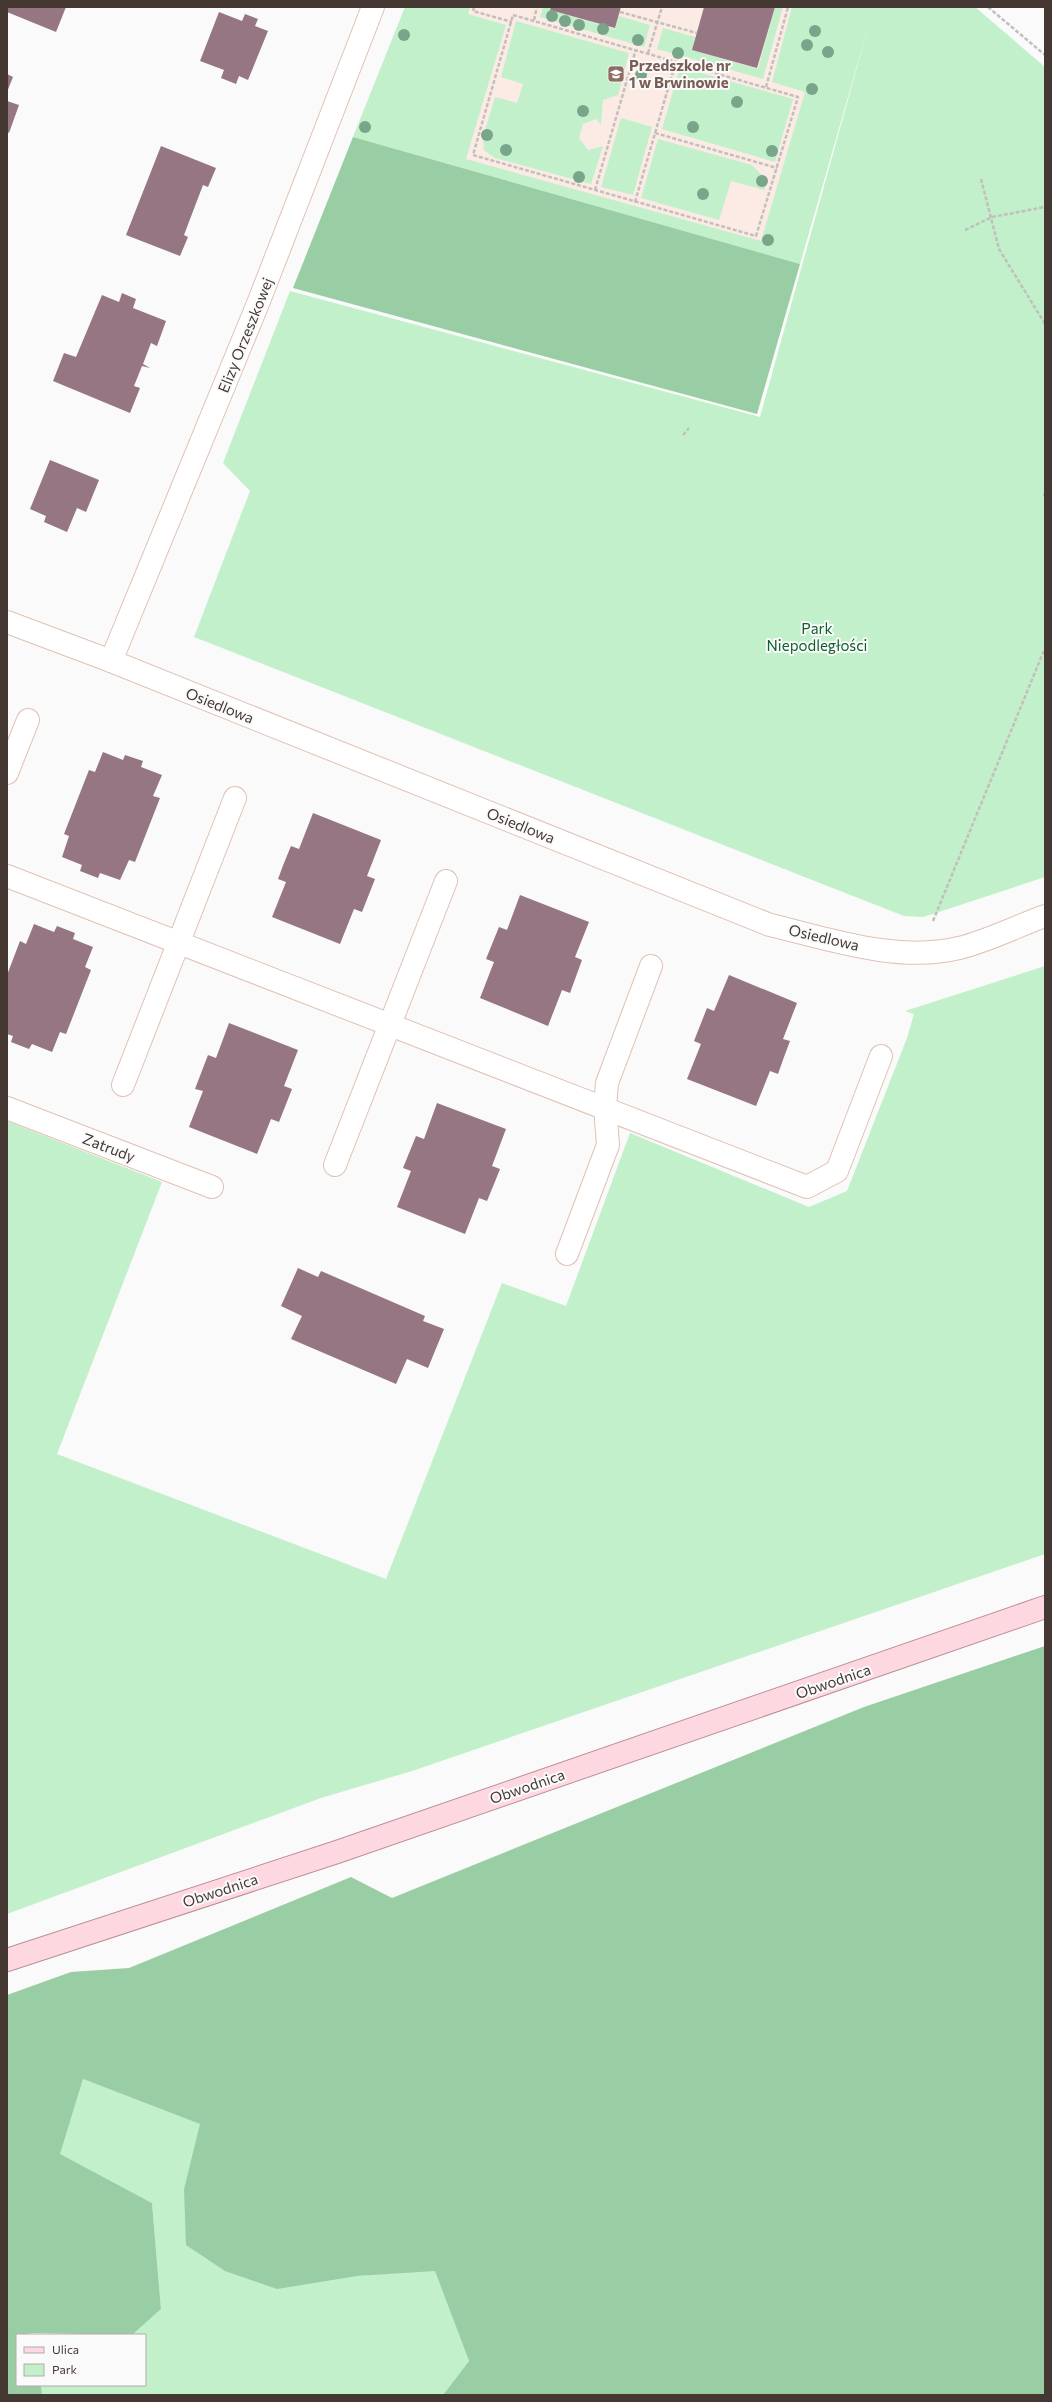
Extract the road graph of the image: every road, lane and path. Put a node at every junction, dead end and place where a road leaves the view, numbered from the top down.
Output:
1 (373, 7) edge
2 (474, 7) edge
3 (537, 7) edge
4 (662, 7) edge
5 (788, 7) edge
6 (988, 7) edge
7 (620, 12) dead end
8 (534, 20) junction
9 (512, 22) junction
10 (657, 22) junction
11 (697, 33) dead end
12 (636, 50) junction
13 (648, 53) junction
14 (1045, 55) edge
15 (676, 61) junction
16 (766, 87) junction
17 (655, 133) junction
18 (777, 168) junction
19 (981, 179) dead end
20 (594, 190) junction
21 (635, 202) junction
22 (1045, 207) edge
23 (992, 217) junction
24 (965, 230) dead end
25 (1045, 324) edge
26 (689, 428) dead end
27 (683, 435) dead end
28 (7, 622) edge
29 (1045, 648) edge
30 (111, 661) junction
31 (28, 720) dead end
32 (7, 773) edge
33 (235, 798) dead end
34 (7, 876) edge
35 (446, 881) dead end
36 (936, 913) dead end
37 (1045, 916) edge
38 (178, 944) junction
39 (651, 966) dead end
40 (390, 1025) junction
41 (881, 1056) dead end
42 (123, 1085) dead end
43 (605, 1107) junction
44 (7, 1108) edge
45 (335, 1165) dead end
46 (212, 1187) dead end
47 (567, 1254) dead end
48 (1045, 1607) edge
49 (7, 1960) edge

1 - 30 street, Elizy Orzeszkowej
2 - 9 path
3 - 8 path
4 - 10 path
5 - 16 path
6 - 14 path
7 - 10 path
8 - 9 path
8 - 12 path
9 - 20 path
10 - 11 path
10 - 13 path
12 - 13 path
12 - 20 path
13 - 15 path
15 - 16 path
15 - 17 path
16 - 18 path
17 - 18 path
17 - 21 path
18 - 21 path
19 - 23 path
20 - 21 path
22 - 23 path
23 - 24 path
23 - 25 path
26 - 27 path
28 - 30 street, Osiedlowa
29 - 36 path
30 - 37 street, Osiedlowa
31 - 32 street
33 - 38 street
34 - 38 street
35 - 40 street
38 - 40 street
38 - 42 street
39 - 43 street
40 - 43 street
40 - 45 street
41 - 43 street
43 - 47 street
44 - 46 street, Zatrudy
48 - 49 main road, Obwodnica

